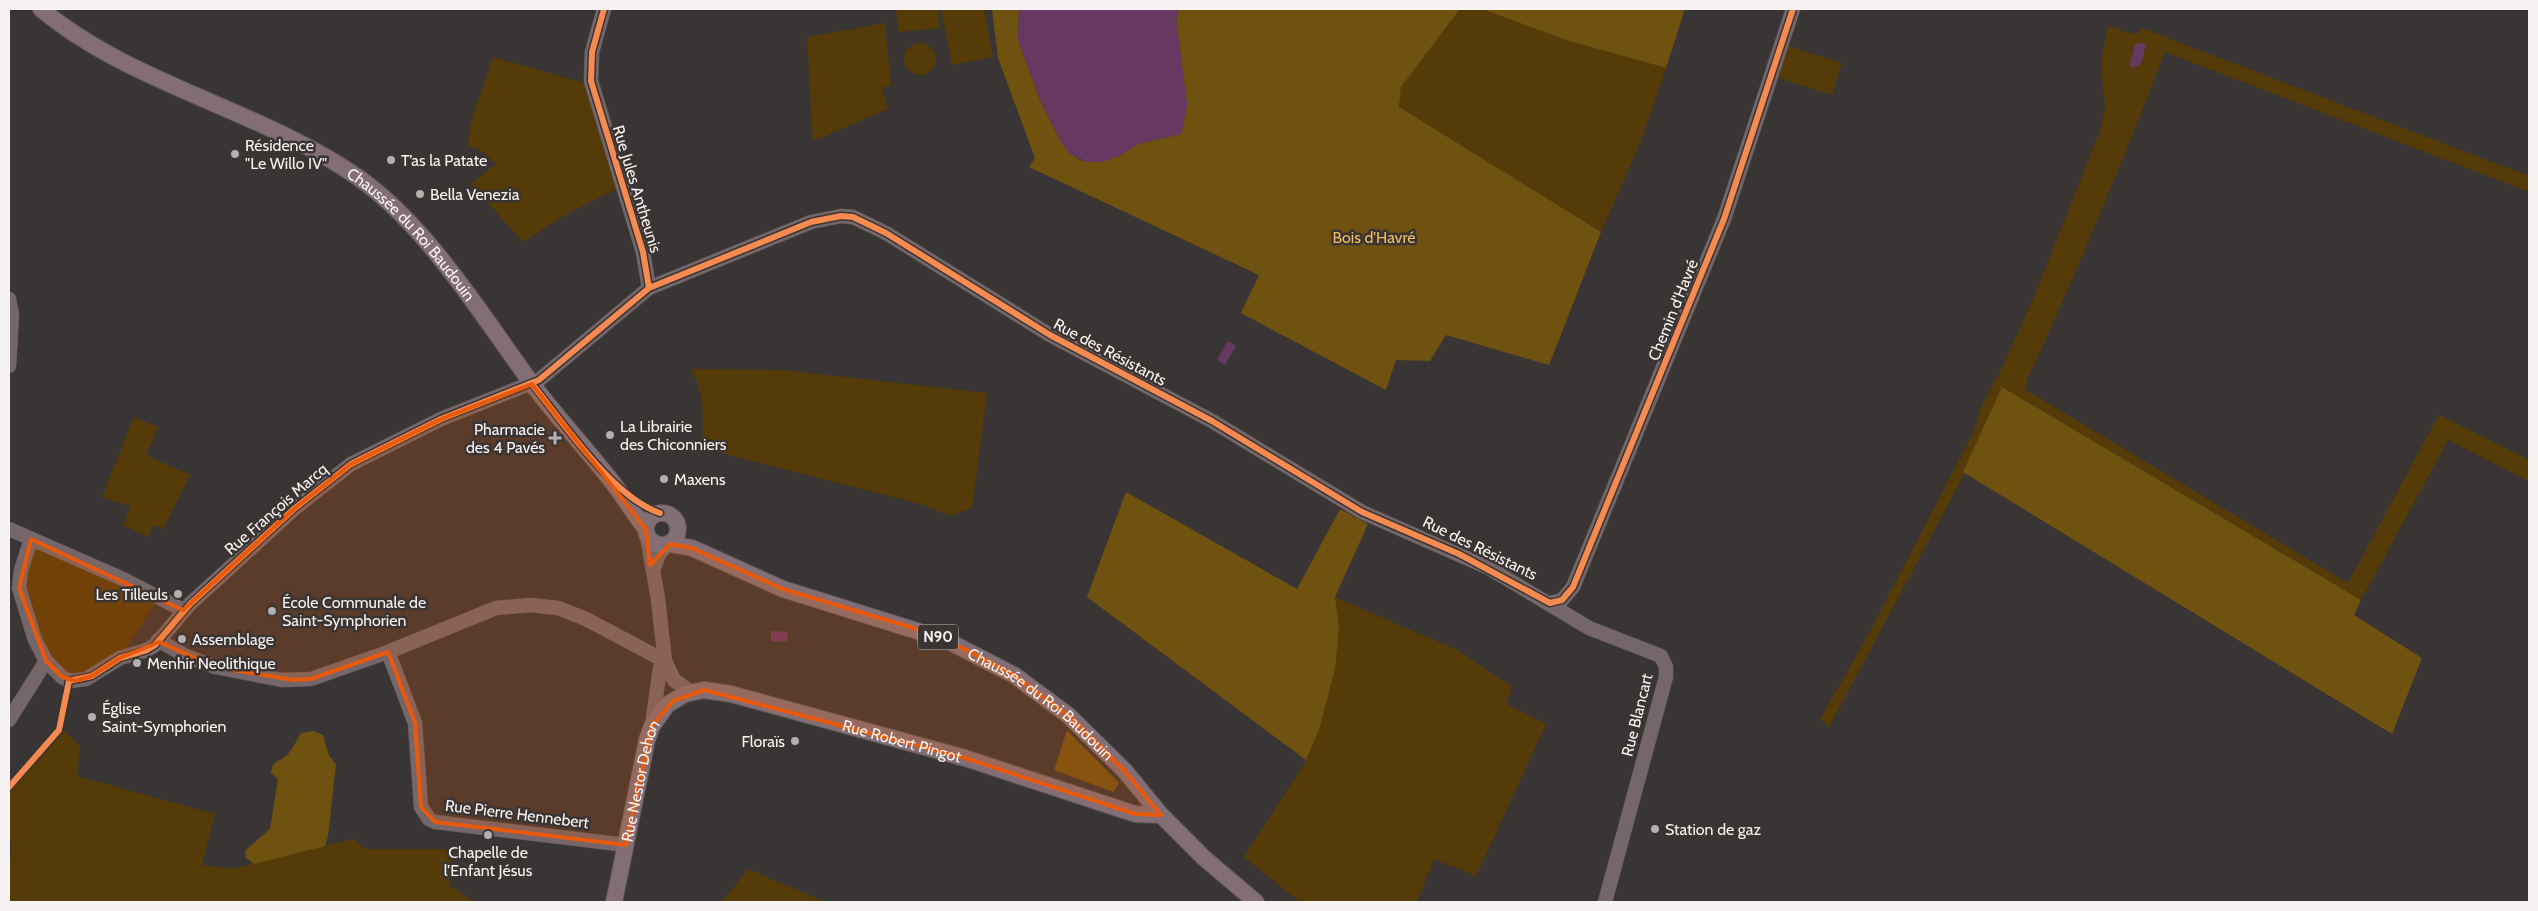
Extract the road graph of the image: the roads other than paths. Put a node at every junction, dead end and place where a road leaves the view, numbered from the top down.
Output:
1 (41, 9) edge
2 (604, 9) edge
3 (1793, 9) edge
4 (649, 288) junction
5 (9, 299) edge
6 (9, 366) edge
7 (532, 384) junction
8 (611, 480) junction
9 (660, 513) junction
10 (677, 522) junction
11 (9, 529) edge
12 (647, 533) junction
13 (31, 539) junction
14 (668, 544) junction
15 (720, 560) junction
16 (654, 570) junction
17 (14, 589) edge
18 (1550, 603) junction
19 (183, 610) junction
20 (158, 640) junction
21 (388, 652) junction
22 (665, 661) junction
23 (46, 662) junction
24 (691, 692) junction
25 (9, 720) edge
26 (652, 726) junction
27 (1161, 815) junction
28 (626, 845) junction
29 (614, 902) edge
30 (1256, 902) edge
31 (1606, 902) edge

1 - 7 main road, Chaussée du Roi Baudouin
2 - 4 street, Rue Jules Antheunis
3 - 18 street, Chemin d'Havré
4 - 7 street
4 - 18 street, Rue des Résistants
5 - 6 street
7 - 8 main road, Chaussée du Roi Baudouin
7 - 19 street, Rue François Marcq
8 - 9 main road, Chaussée du Roi Baudouin
8 - 12 main road, Chaussée du Roi Baudouin
9 - 10 main road
9 - 12 main road
10 - 14 main road
10 - 15 main road, Chaussée du Roi Baudouin / N90
11 - 13 street
12 - 14 main road
12 - 16 street, Rue Nestor Dehon
13 - 17 street
13 - 19 street
14 - 15 main road, Chaussée du Roi Baudouin / N90
14 - 16 street
15 - 27 main road, Chaussée du Roi Baudouin / N90
16 - 22 street, Rue Nestor Dehon
17 - 23 street
18 - 31 street, Rue Blancart
19 - 20 street, Rue François Marcq
20 - 21 street
20 - 23 street, Rue François Marcq
21 - 22 street
21 - 28 street, Rue Pierre Hennebert
22 - 24 street, Rue Nestor Dehon
22 - 26 street, Rue Nestor Dehon
23 - 25 street
24 - 26 main road, Rue Robert Pingot
24 - 27 main road, Rue Robert Pingot
26 - 28 main road, Rue Nestor Dehon
27 - 30 main road, Chaussée du Roi Baudouin / N90
28 - 29 main road, Rue Nestor Dehon

